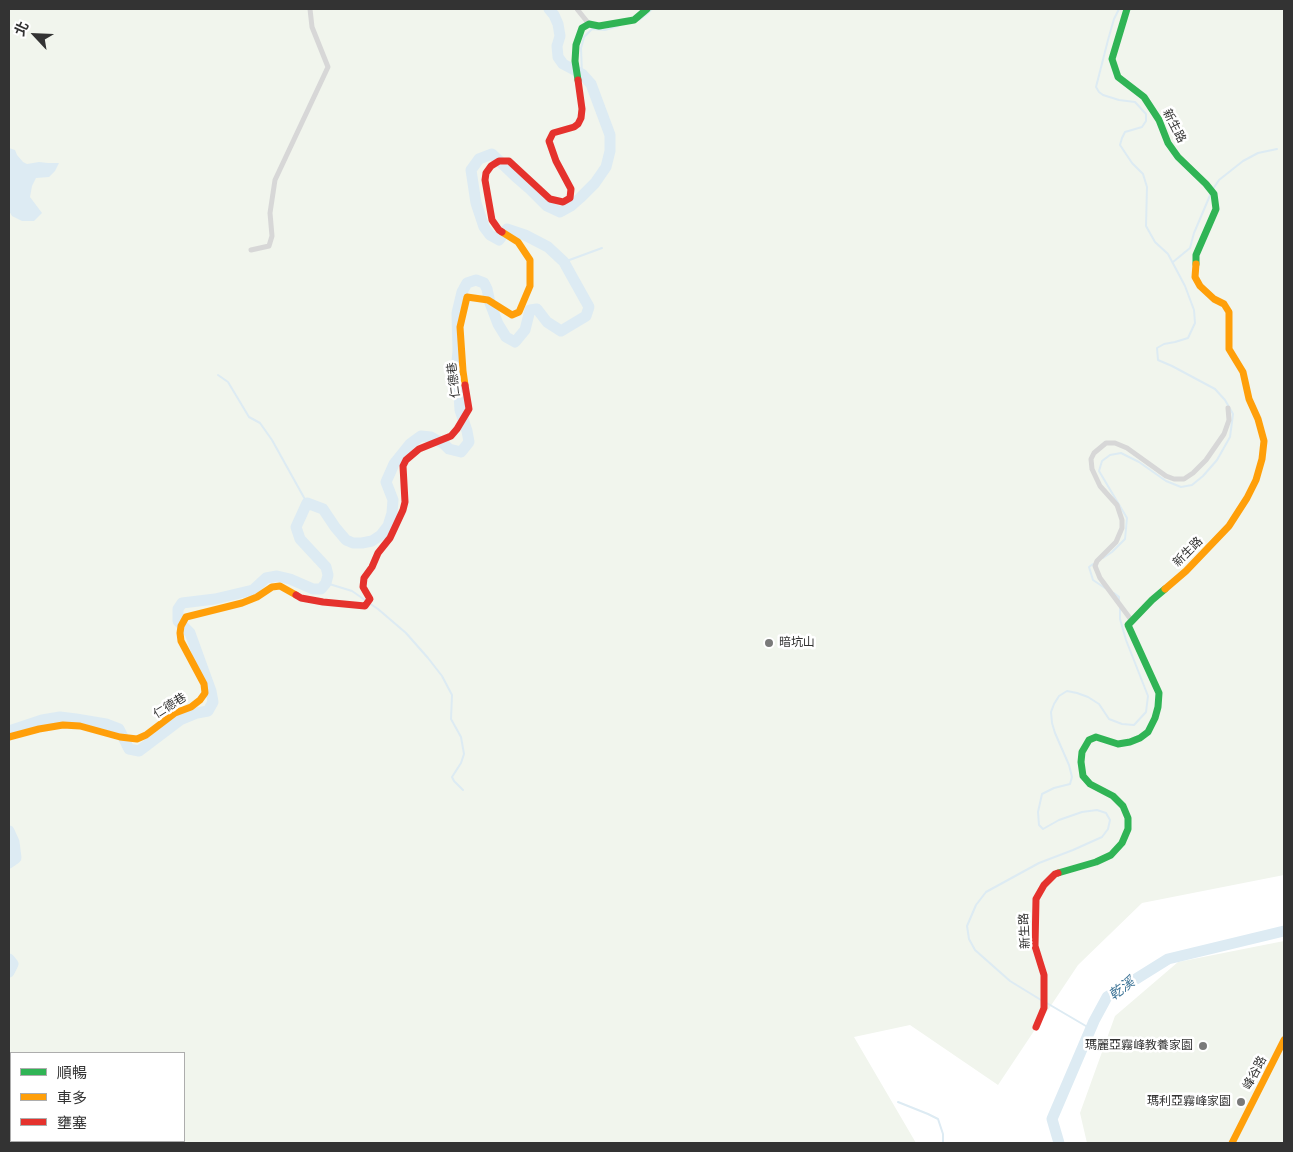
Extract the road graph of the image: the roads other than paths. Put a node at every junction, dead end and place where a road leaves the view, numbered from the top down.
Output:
1 (310, 9) edge
2 (577, 9) edge
3 (647, 9) edge
4 (1127, 9) edge
5 (589, 24) junction
6 (251, 250) dead end
7 (1228, 408) dead end
8 (1132, 621) junction
9 (9, 737) edge
10 (1036, 1027) dead end
11 (1284, 1040) edge
12 (1232, 1143) edge

1 - 6 street
2 - 5 street
3 - 5 street
4 - 8 street, 新生路
5 - 9 street, 仁德巷
7 - 8 street
8 - 10 street, 新生路
11 - 12 street, 峰谷路

